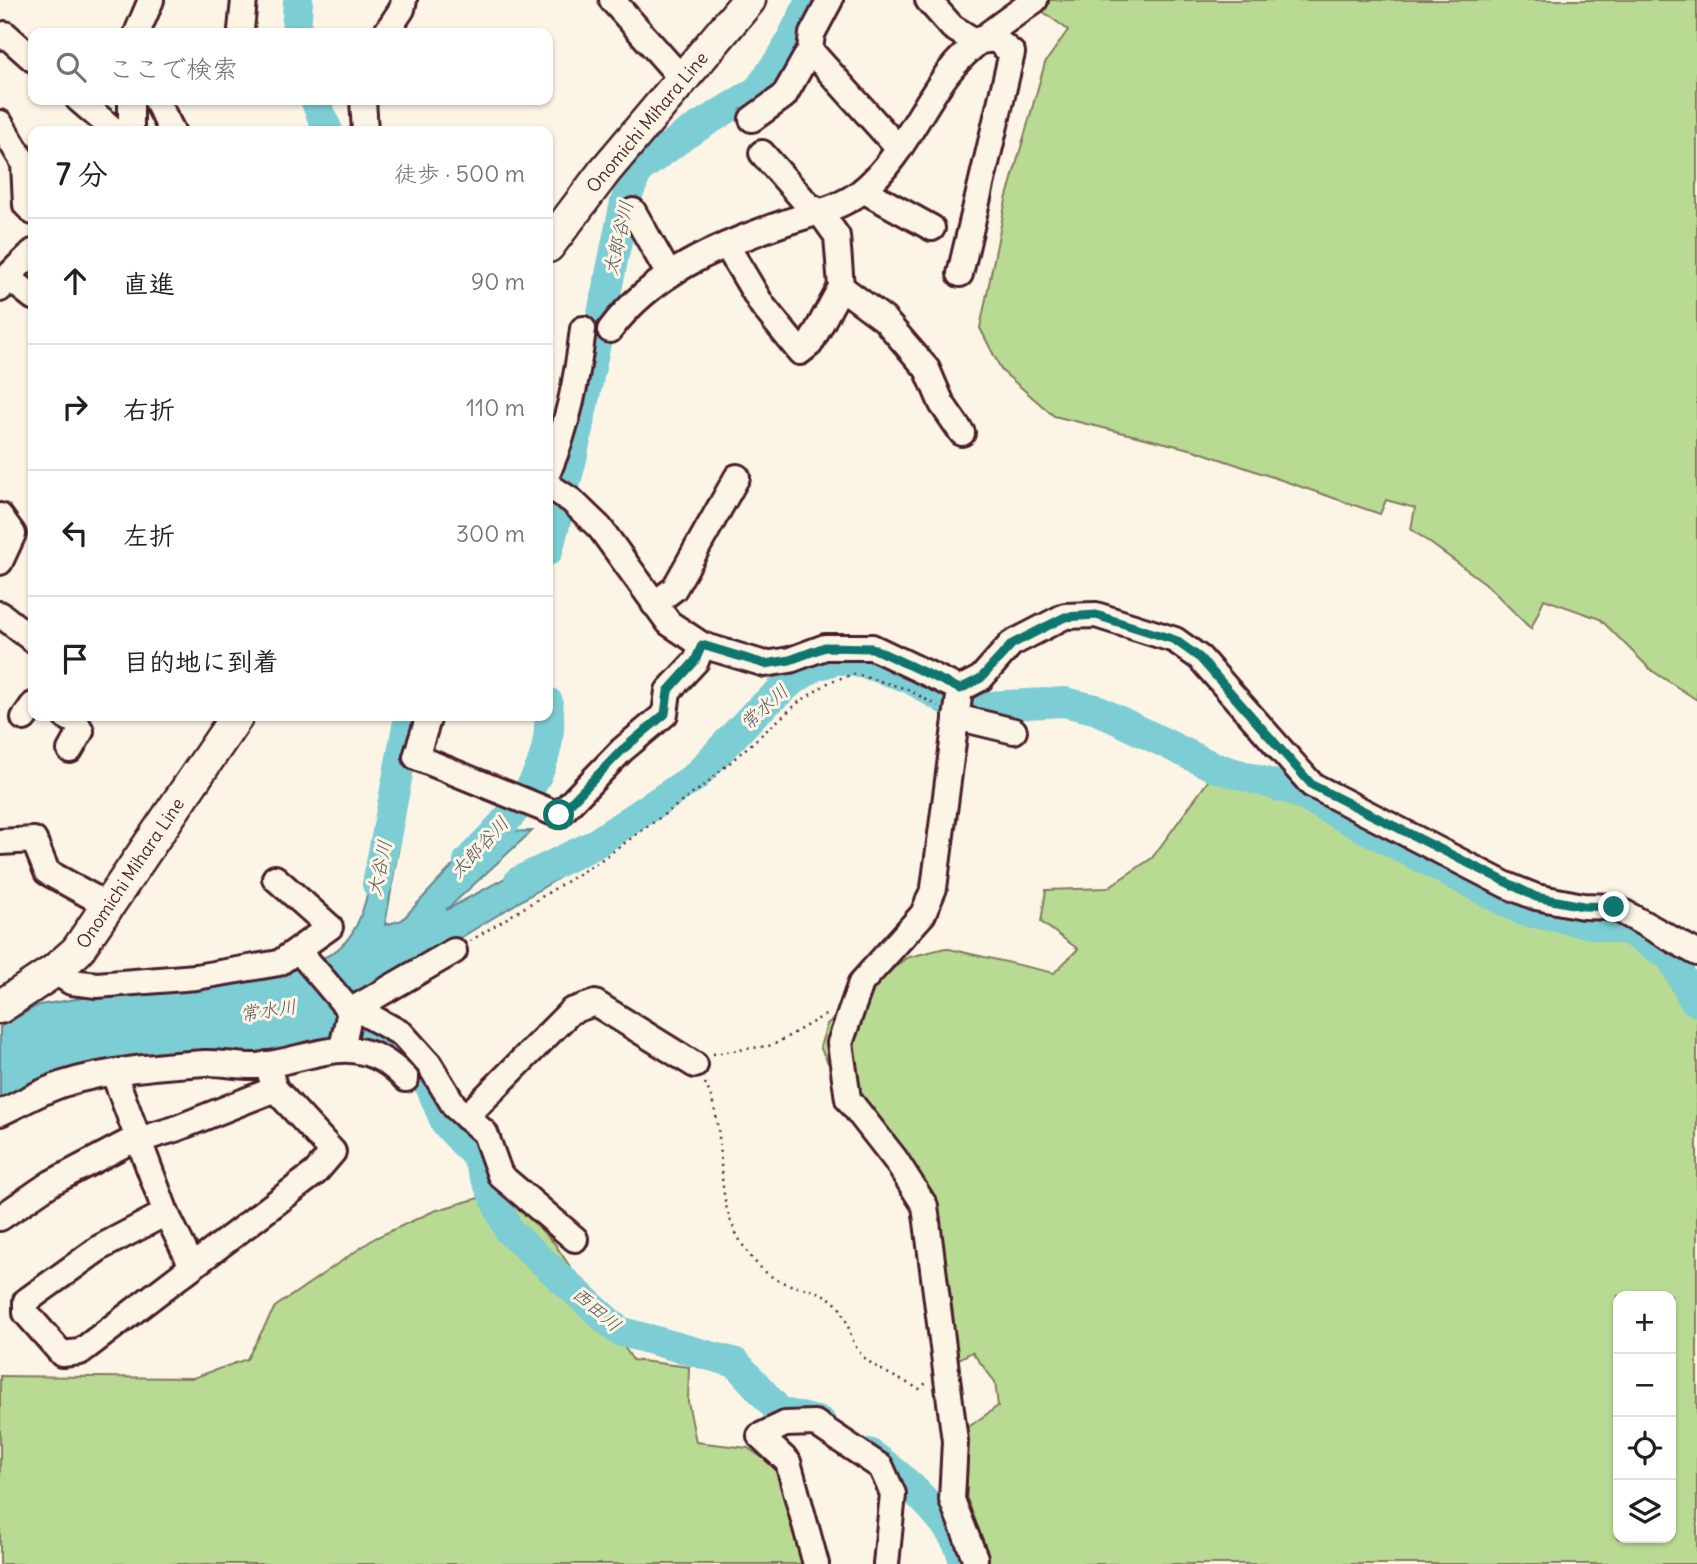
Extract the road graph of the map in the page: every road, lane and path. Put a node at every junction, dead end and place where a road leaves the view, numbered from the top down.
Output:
1 (151, 0) edge
2 (244, 0) edge
3 (404, 0) edge
4 (612, 0) edge
5 (750, 0) edge
6 (830, 0) edge
7 (1035, 0) edge
8 (937, 3) edge
9 (139, 28) edge
10 (241, 28) edge
11 (389, 28) edge
12 (0, 37) edge
13 (976, 42) junction
14 (810, 50) junction
15 (28, 55) edge
16 (682, 79) junction
17 (85, 105) edge
18 (131, 105) edge
19 (159, 105) edge
20 (363, 105) edge
21 (752, 119) dead end
22 (0, 124) edge
23 (109, 126) edge
24 (131, 126) edge
25 (169, 126) edge
26 (365, 126) edge
27 (899, 149) junction
28 (762, 153) dead end
29 (863, 190) junction
30 (28, 207) edge
31 (633, 211) dead end
32 (819, 211) junction
33 (932, 228) dead end
34 (553, 239) edge
35 (727, 246) junction
36 (28, 257) edge
37 (668, 273) junction
38 (960, 274) dead end
39 (4, 283) edge
40 (841, 287) junction
41 (28, 295) edge
42 (583, 329) dead end
43 (610, 330) dead end
44 (962, 433) dead end
45 (737, 477) dead end
46 (555, 487) edge
47 (0, 516) edge
48 (0, 562) edge
49 (654, 604) junction
50 (0, 614) edge
51 (28, 636) edge
52 (702, 645) junction
53 (960, 689) junction
54 (956, 716) junction
55 (76, 721) edge
56 (234, 721) edge
57 (427, 721) edge
58 (1014, 731) dead end
59 (70, 750) dead end
60 (0, 842) edge
61 (275, 878) dead end
62 (109, 906) junction
63 (299, 951) junction
64 (454, 951) joint
65 (1697, 953) edge
66 (54, 971) junction
67 (0, 1007) edge
68 (834, 1007) dead end
69 (350, 1011) junction
70 (342, 1048) junction
71 (267, 1064) junction
72 (695, 1065) junction
73 (114, 1074) junction
74 (406, 1079) dead end
75 (275, 1089) junction
76 (0, 1113) edge
77 (466, 1117) junction
78 (137, 1140) junction
79 (166, 1213) junction
80 (0, 1217) edge
81 (575, 1238) dead end
82 (192, 1266) junction
83 (929, 1381) dead end
84 (816, 1564) edge
85 (887, 1564) edge
86 (974, 1564) edge

1 - 9 street
2 - 10 street
3 - 11 street
4 - 16 street
5 - 16 main road, Onomichi Mihara Line
6 - 14 street
7 - 13 street
8 - 13 street
12 - 15 street
13 - 27 street
13 - 38 street
14 - 21 street
14 - 27 street
16 - 34 main road, Onomichi Mihara Line
17 - 23 street
18 - 24 street
19 - 25 street
20 - 26 street
22 - 30 street
27 - 29 street
28 - 32 street
29 - 32 street
29 - 33 street
31 - 37 street
32 - 35 street
32 - 40 street
35 - 37 street
35 - 40 street
36 - 39 street
37 - 43 street
39 - 41 street
40 - 44 street
42 - 46 street
45 - 49 street
46 - 49 street
47 - 48 street
49 - 52 street
50 - 51 street
52 - 53 street
52 - 57 street
53 - 54 street
53 - 65 street
54 - 58 street
54 - 64 path
54 - 86 street
55 - 59 street
56 - 62 main road, Onomichi Mihara Line
60 - 62 street
61 - 63 street
62 - 66 main road, Onomichi Mihara Line
63 - 66 street
63 - 69 street
64 - 69 street
66 - 67 main road, Onomichi Mihara Line
68 - 72 path
69 - 70 street
69 - 77 street
70 - 71 street
70 - 74 street
71 - 73 street
71 - 75 street
72 - 77 street
72 - 83 path
73 - 76 street
73 - 78 street
75 - 78 street
75 - 82 street
77 - 81 street
78 - 79 street
78 - 80 street
79 - 82 street
79 - 82 street
84 - 85 street

